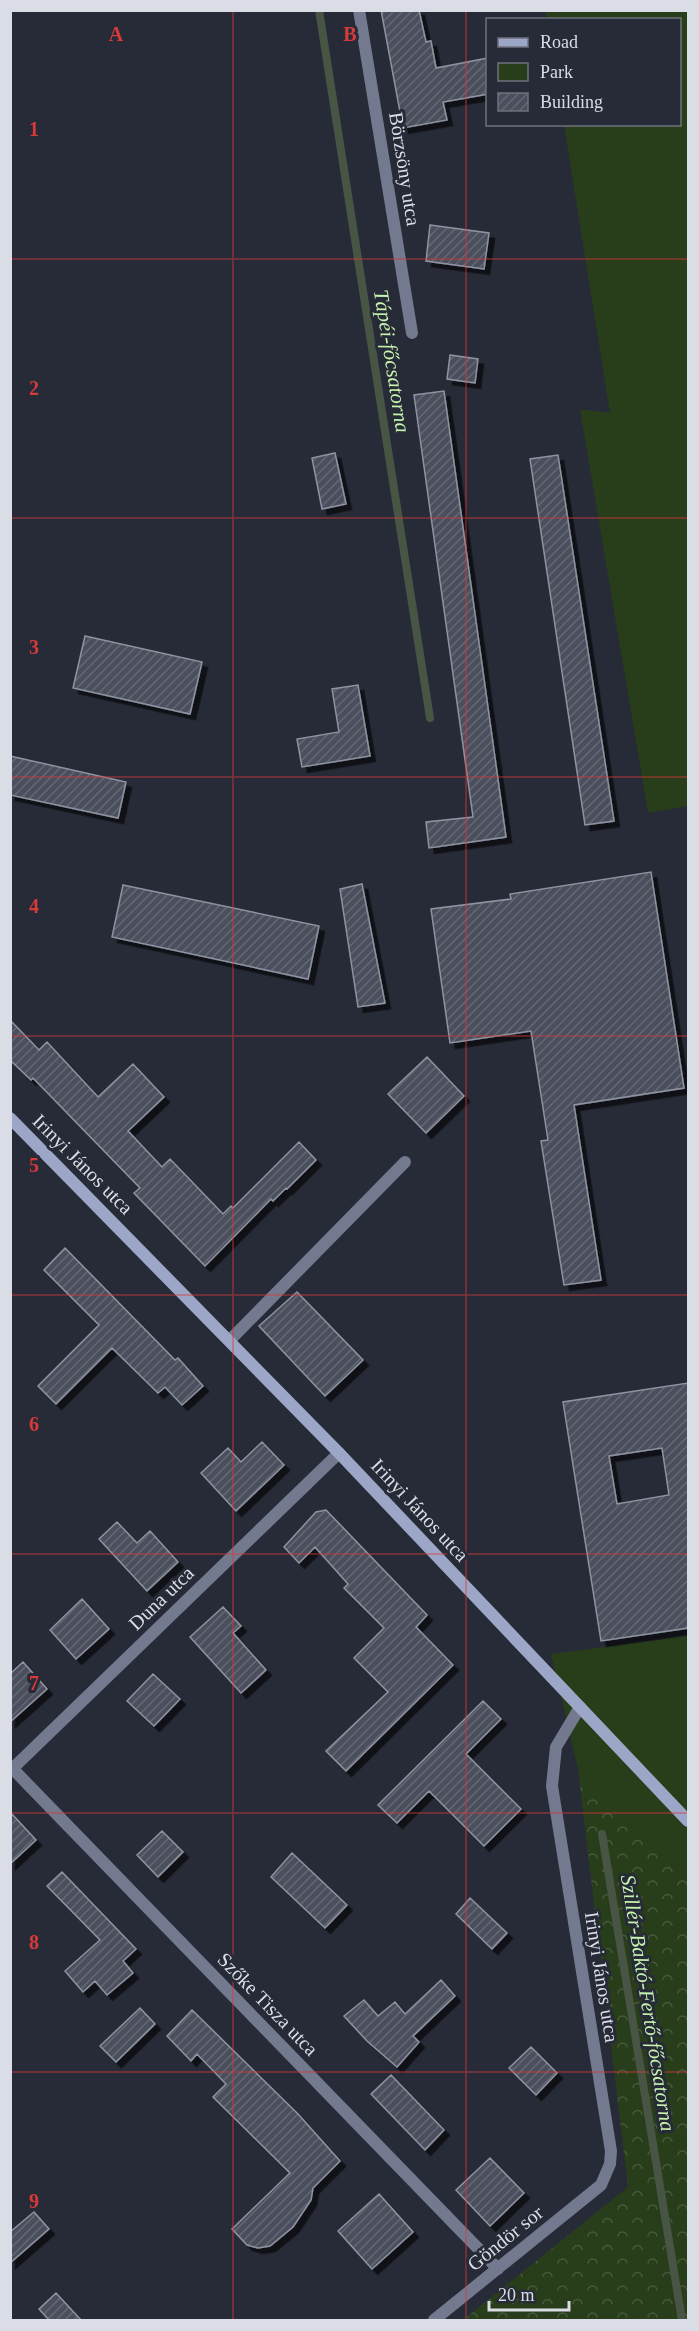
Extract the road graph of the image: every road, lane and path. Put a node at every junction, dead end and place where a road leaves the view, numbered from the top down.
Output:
1 (359, 10) edge
2 (412, 333) dead end
3 (10, 1118) edge
4 (405, 1162) dead end
5 (230, 1340) junction
6 (339, 1453) junction
7 (580, 1707) junction
8 (11, 1768) edge
9 (688, 1821) edge
10 (601, 2185) joint
11 (498, 2268) junction
12 (434, 2320) edge

1 - 2 street, Börzsöny utca
3 - 5 main road, Irinyi János utca
4 - 5 street
5 - 6 main road, Irinyi János utca
6 - 7 main road, Irinyi János utca
6 - 8 street, Duna utca
7 - 9 main road, Irinyi János utca
7 - 10 street, Irinyi János utca
8 - 11 street, Szőke Tisza utca
10 - 11 street, Göndör sor
11 - 12 street, Göndör sor

